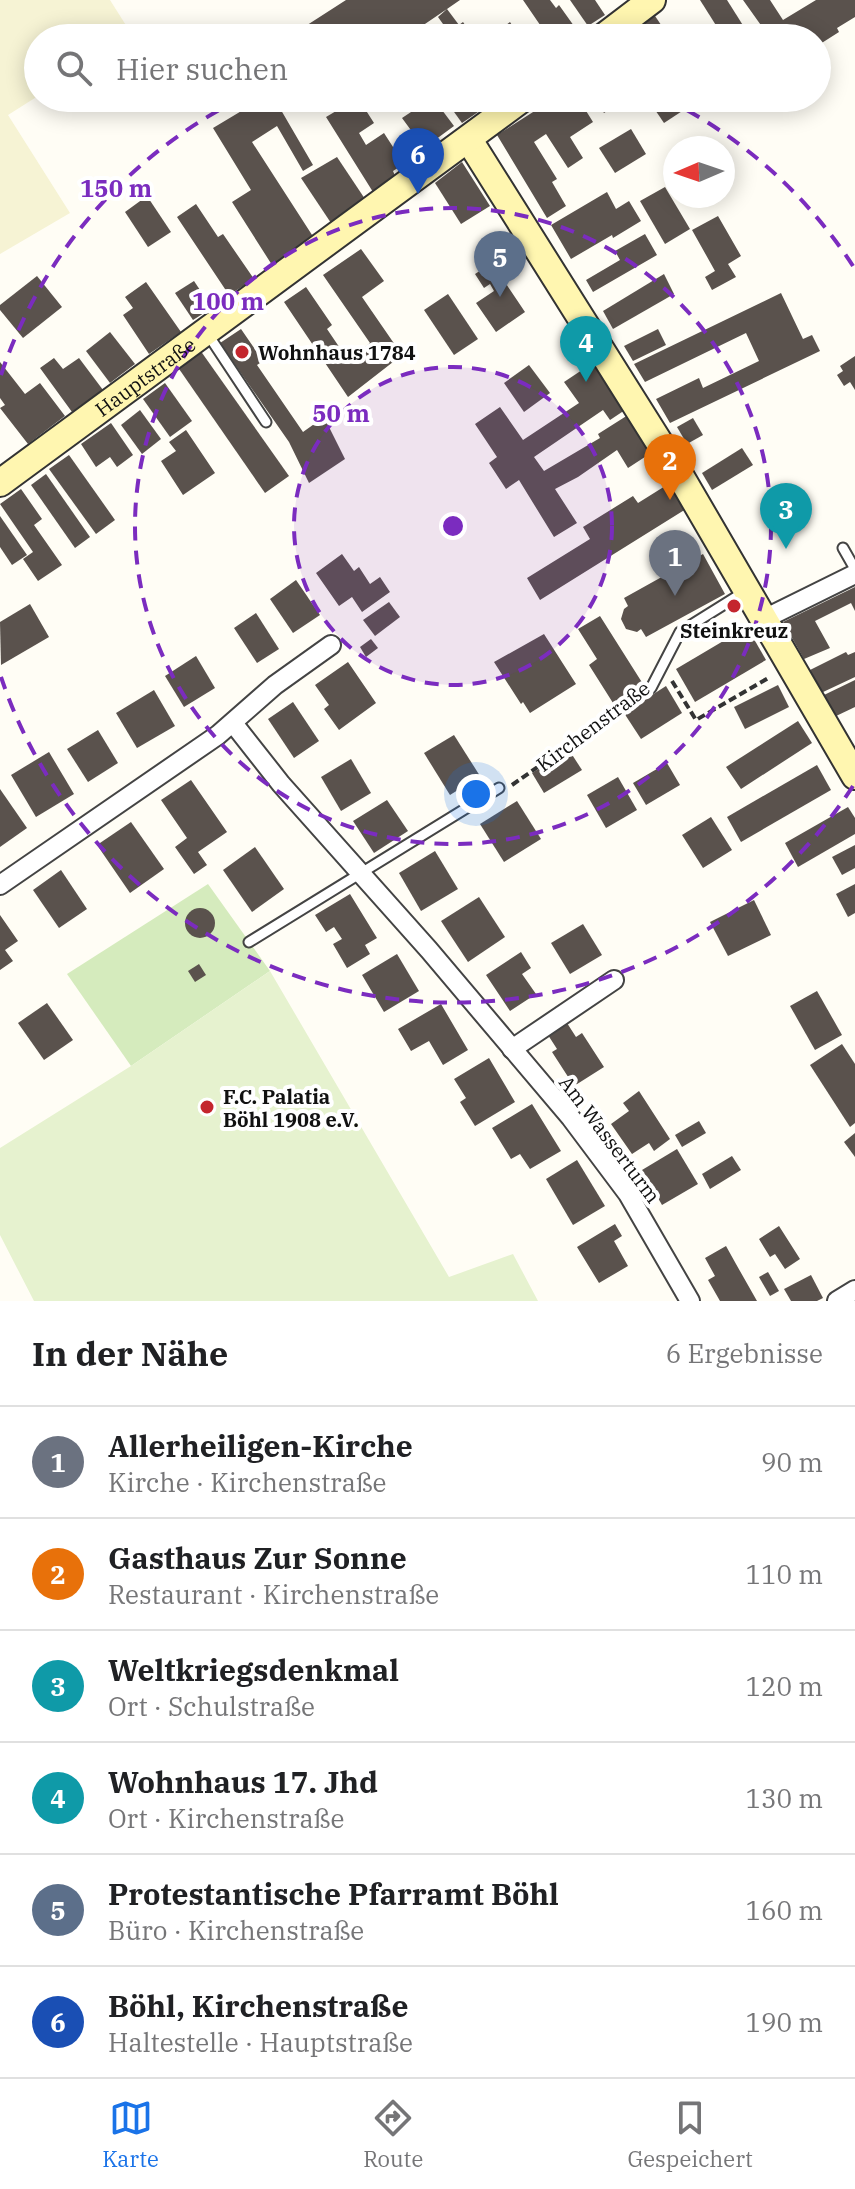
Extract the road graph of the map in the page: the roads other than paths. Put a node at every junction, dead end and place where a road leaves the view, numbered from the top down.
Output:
1 (652, 0) edge
2 (620, 24) edge
3 (505, 112) edge
4 (469, 140) junction
5 (205, 330) junction
6 (266, 422) dead end
7 (0, 483) edge
8 (843, 548) dead end
9 (855, 572) edge
10 (747, 590) junction
11 (764, 619) junction
12 (331, 645) dead end
13 (651, 688) road end
14 (233, 723) junction
15 (855, 776) edge
16 (499, 788) road end
17 (360, 873) junction
18 (0, 885) edge
19 (249, 942) dead end
20 (614, 980) dead end
21 (512, 1049) junction
22 (855, 1290) edge
23 (690, 1301) edge
24 (837, 1301) edge

1 - 2 street
3 - 4 street, Hauptstraße
4 - 5 street, Hauptstraße
4 - 10 street
5 - 6 lane
5 - 7 street, Hauptstraße
8 - 9 lane
9 - 11 street
10 - 11 street
10 - 13 lane, Kirchenstraße
11 - 15 street
12 - 14 street
14 - 17 street, Am Wasserturm
14 - 18 street
16 - 17 lane
17 - 19 lane
17 - 21 street, Am Wasserturm
20 - 21 street
21 - 23 street, Am Wasserturm
22 - 24 street

